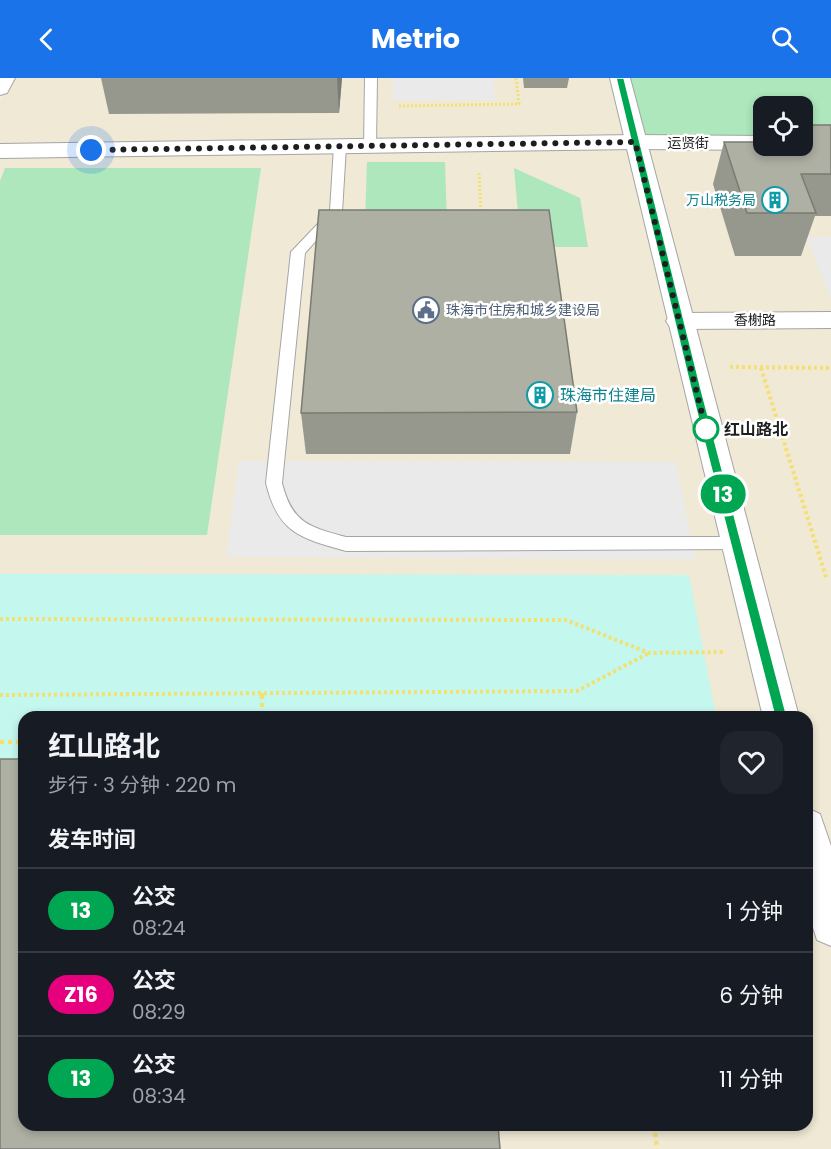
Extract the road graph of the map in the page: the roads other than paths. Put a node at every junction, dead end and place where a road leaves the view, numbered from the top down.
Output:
1 (5, 78) edge
2 (371, 78) edge
3 (620, 78) edge
4 (0, 89) edge
5 (635, 142) junction
6 (753, 143) edge
7 (340, 146) junction
8 (370, 146) junction
9 (0, 151) edge
10 (831, 320) edge
11 (679, 321) junction
12 (735, 544) junction
13 (780, 711) edge
14 (813, 851) edge
15 (831, 926) edge

1 - 4 street
2 - 8 lane
3 - 5 street
5 - 6 street, 运贤街
5 - 8 street, 运贤街
5 - 11 street
7 - 8 street, 运贤街
7 - 9 street, 运贤街
7 - 12 lane
10 - 11 street, 香榭路
11 - 12 street
12 - 13 street
14 - 15 street

